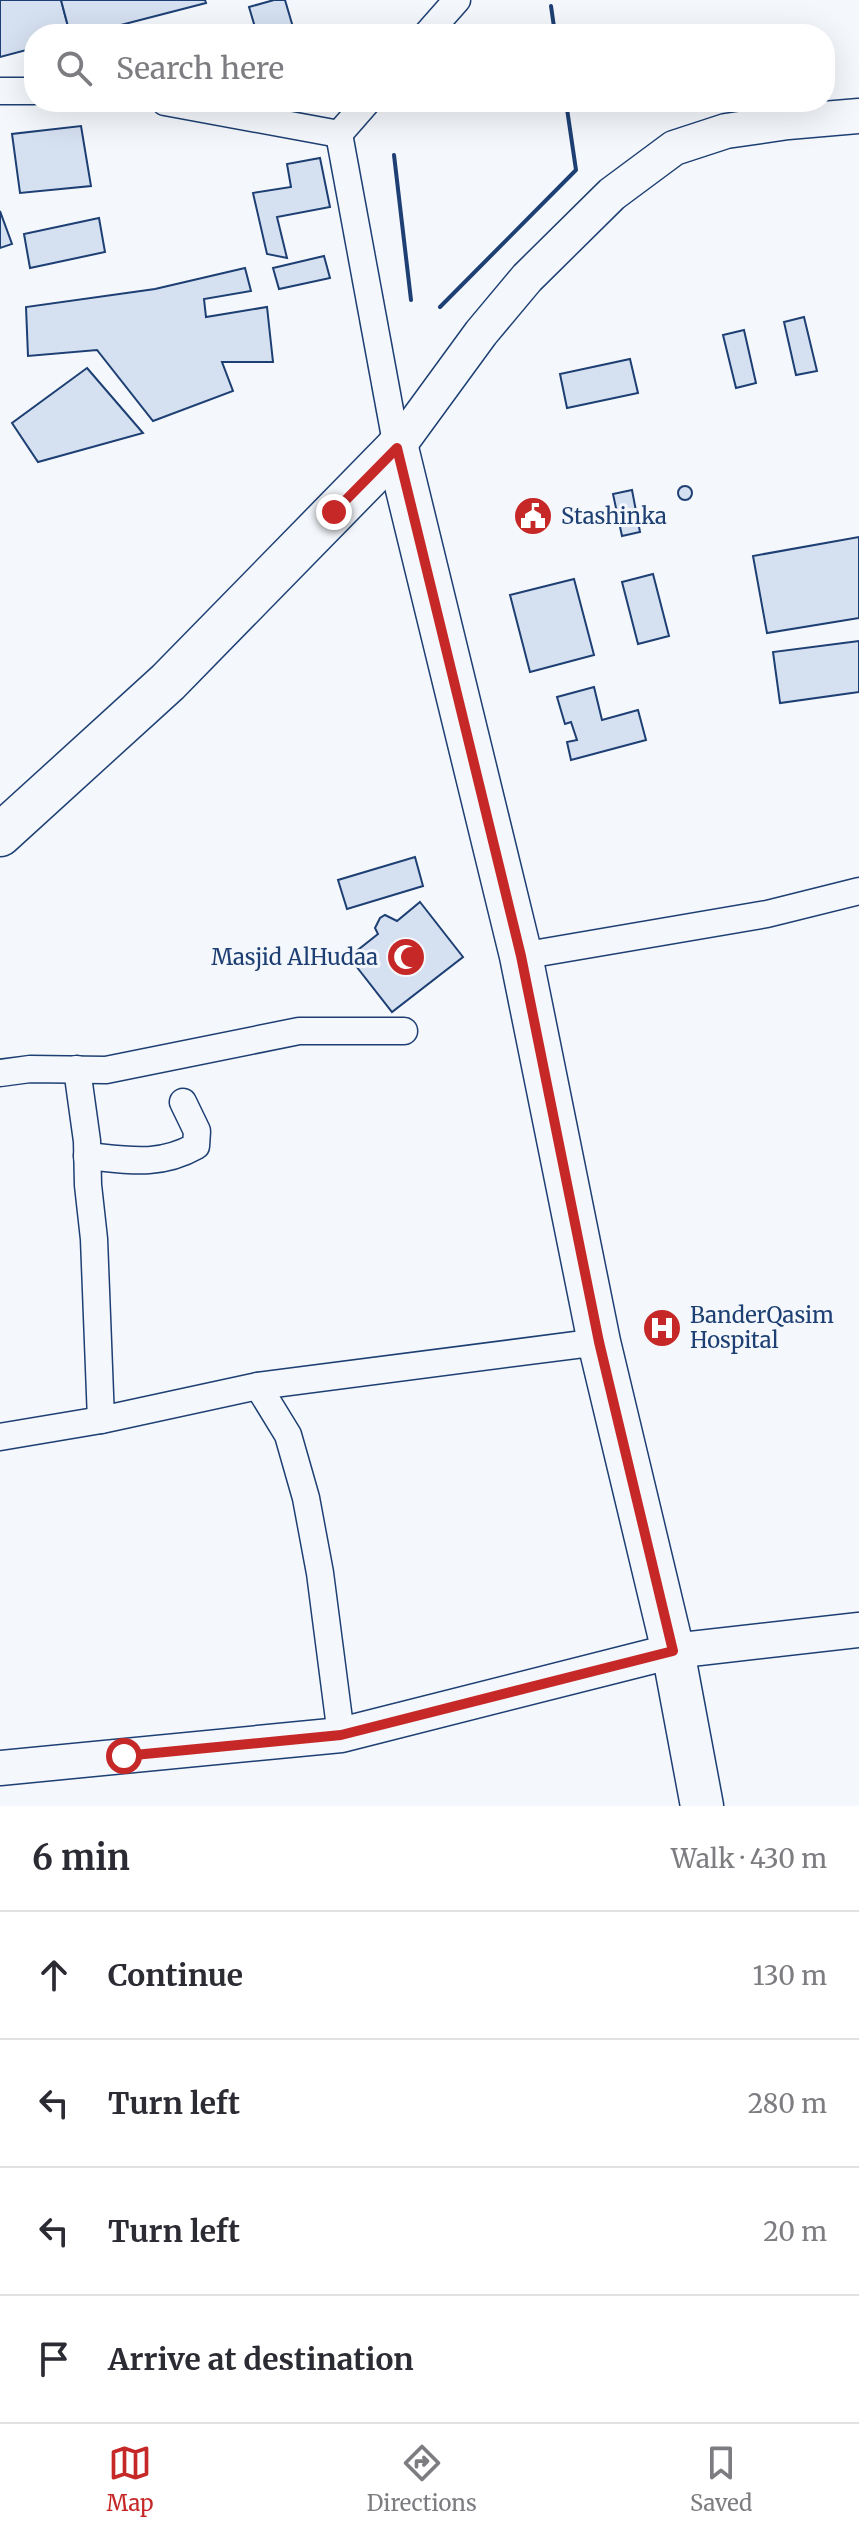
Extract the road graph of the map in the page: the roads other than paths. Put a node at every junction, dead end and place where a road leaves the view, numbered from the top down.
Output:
1 (457, 0) edge
2 (436, 24) edge
3 (0, 91) edge
4 (24, 91) edge
5 (219, 112) edge
6 (358, 112) edge
7 (859, 116) edge
8 (339, 134) junction
9 (397, 448) junction
10 (0, 835) edge
11 (859, 891) edge
12 (521, 956) junction
13 (404, 1031) dead end
14 (77, 1069) junction
15 (0, 1073) edge
16 (183, 1102) dead end
17 (87, 1156) junction
18 (599, 1342) junction
19 (258, 1386) junction
20 (101, 1420) junction
21 (0, 1437) edge
22 (859, 1630) edge
23 (673, 1651) junction
24 (341, 1735) junction
25 (0, 1768) edge
26 (702, 1806) edge

1 - 2 street
3 - 4 street
5 - 8 street
6 - 8 street
7 - 9 street
8 - 9 street
9 - 10 main road
9 - 12 main road
11 - 12 street
12 - 18 main road
13 - 14 street
14 - 15 street
14 - 17 street
16 - 17 street
17 - 20 street
18 - 19 street
18 - 23 main road
19 - 20 street
19 - 24 street
20 - 21 street
22 - 23 street
23 - 24 street
23 - 26 main road
24 - 25 street

